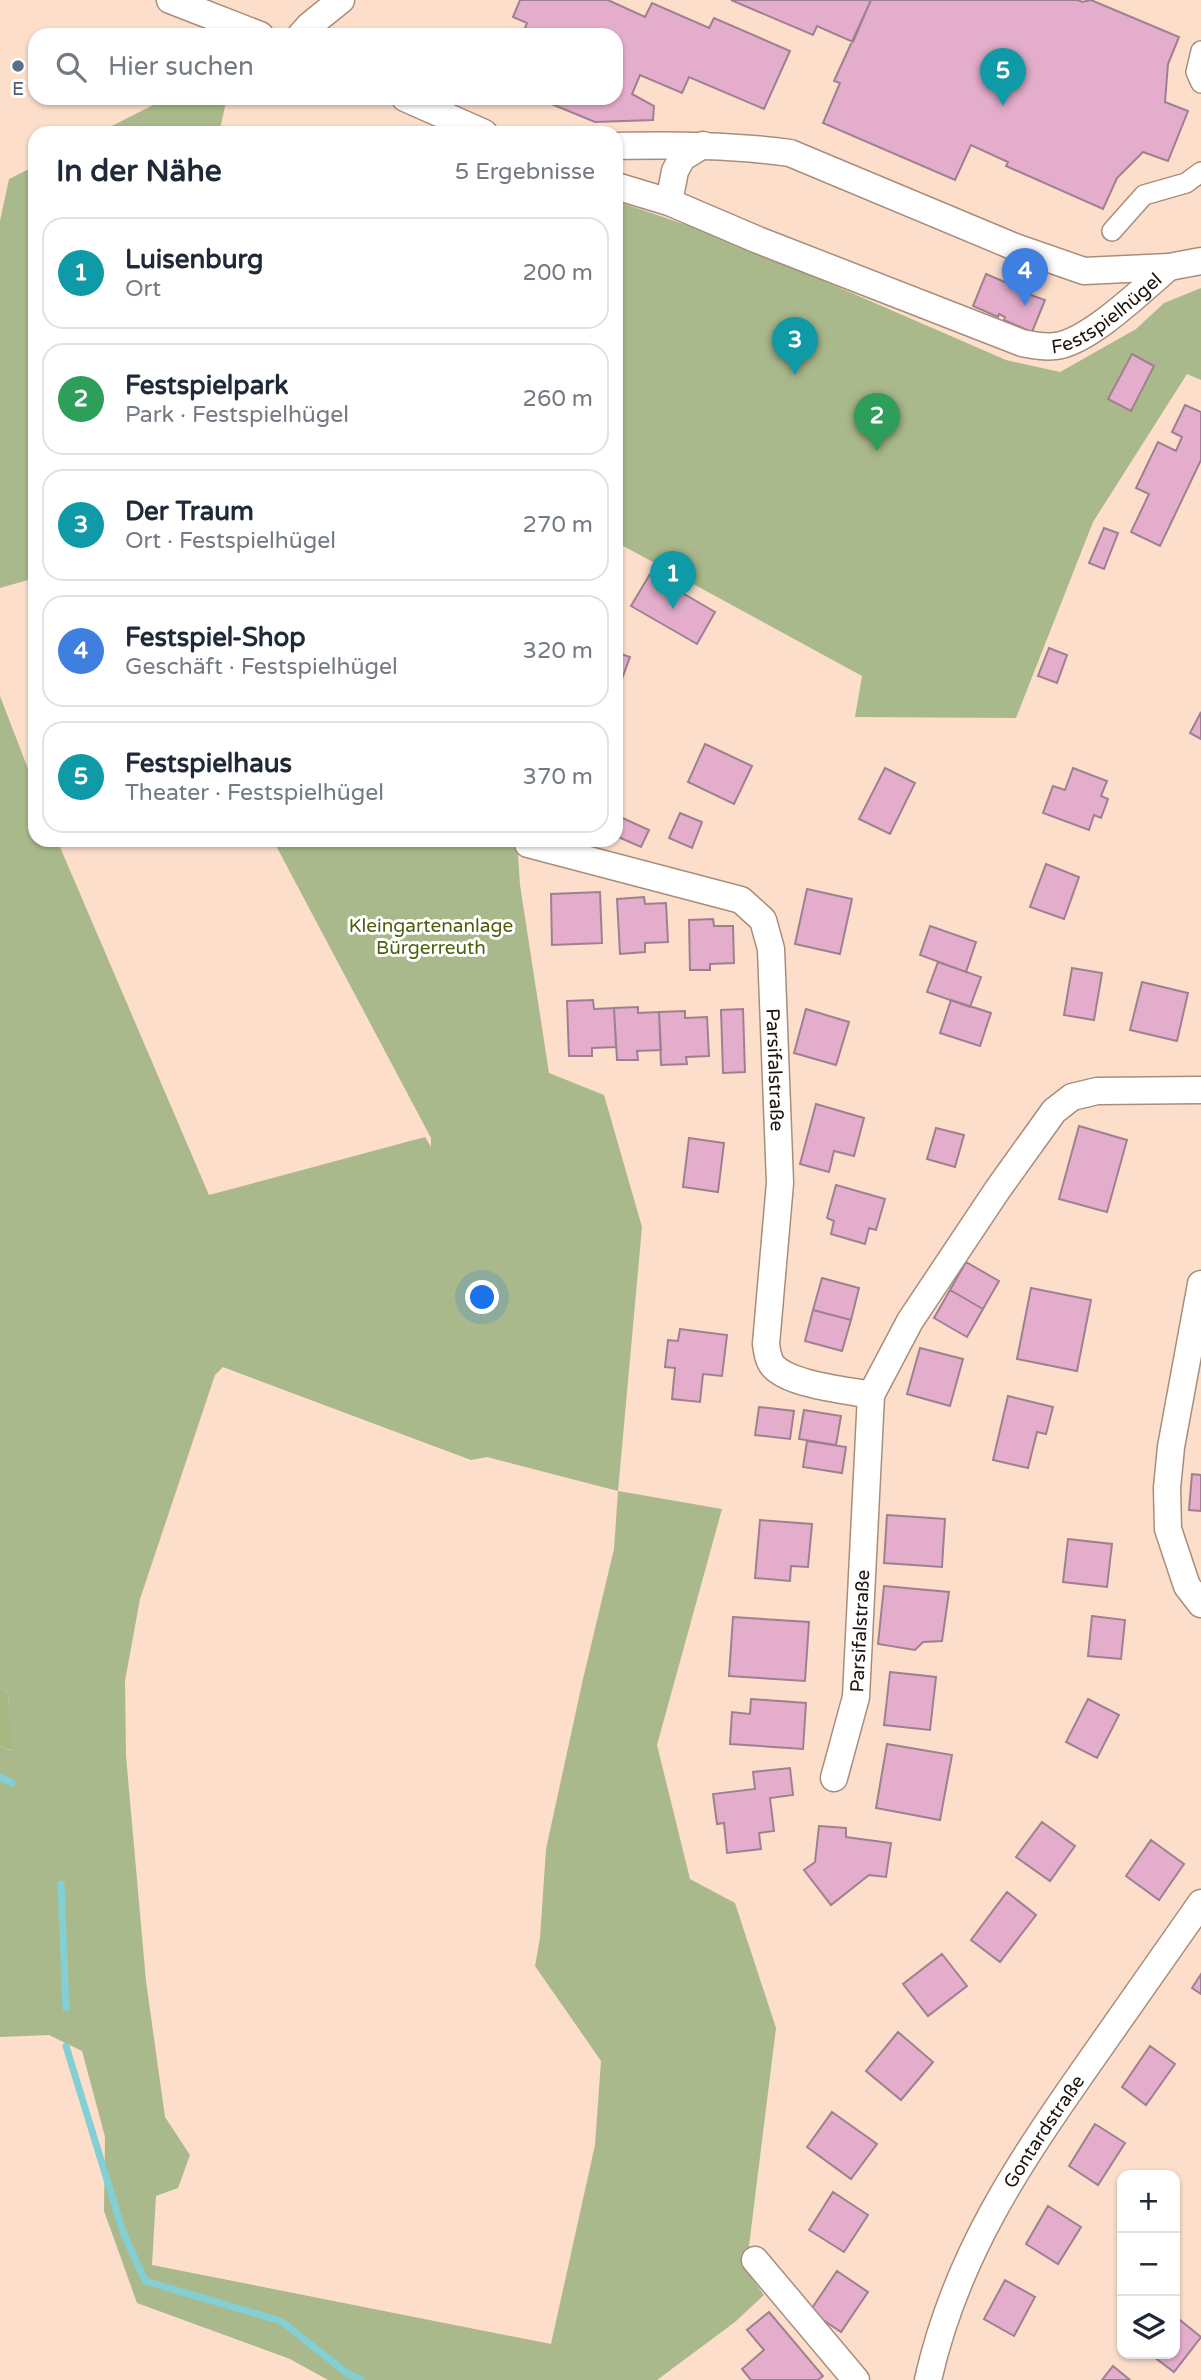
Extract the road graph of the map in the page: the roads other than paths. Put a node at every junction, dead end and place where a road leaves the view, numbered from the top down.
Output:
1 (170, 0) edge
2 (341, 0) edge
3 (242, 28) edge
4 (307, 28) edge
5 (1201, 51) edge
6 (1199, 76) edge
7 (421, 105) edge
8 (468, 126) edge
9 (703, 145) junction
10 (623, 146) edge
11 (1201, 172) edge
12 (623, 188) edge
13 (669, 202) junction
14 (1112, 231) dead end
15 (1201, 261) edge
16 (1169, 267) junction
17 (539, 847) edge
18 (1201, 1090) edge
19 (1201, 1284) edge
20 (871, 1395) junction
21 (1201, 1604) edge
22 (834, 1778) dead end
23 (1201, 1903) edge
24 (755, 2260) dead end
25 (856, 2380) edge
26 (928, 2380) edge

1 - 3 street
2 - 4 street
5 - 6 street
7 - 8 street
9 - 10 street, Festspielhügel
9 - 13 street
9 - 16 street, Festspielhügel
11 - 14 street
12 - 13 street, Festspielhügel
13 - 16 street, Festspielhügel
15 - 16 street
17 - 20 street, Parsifalstraße
18 - 20 street, Parsifalstraße
19 - 21 street
20 - 22 street, Parsifalstraße
23 - 26 street, Gontardstraße
24 - 25 street

